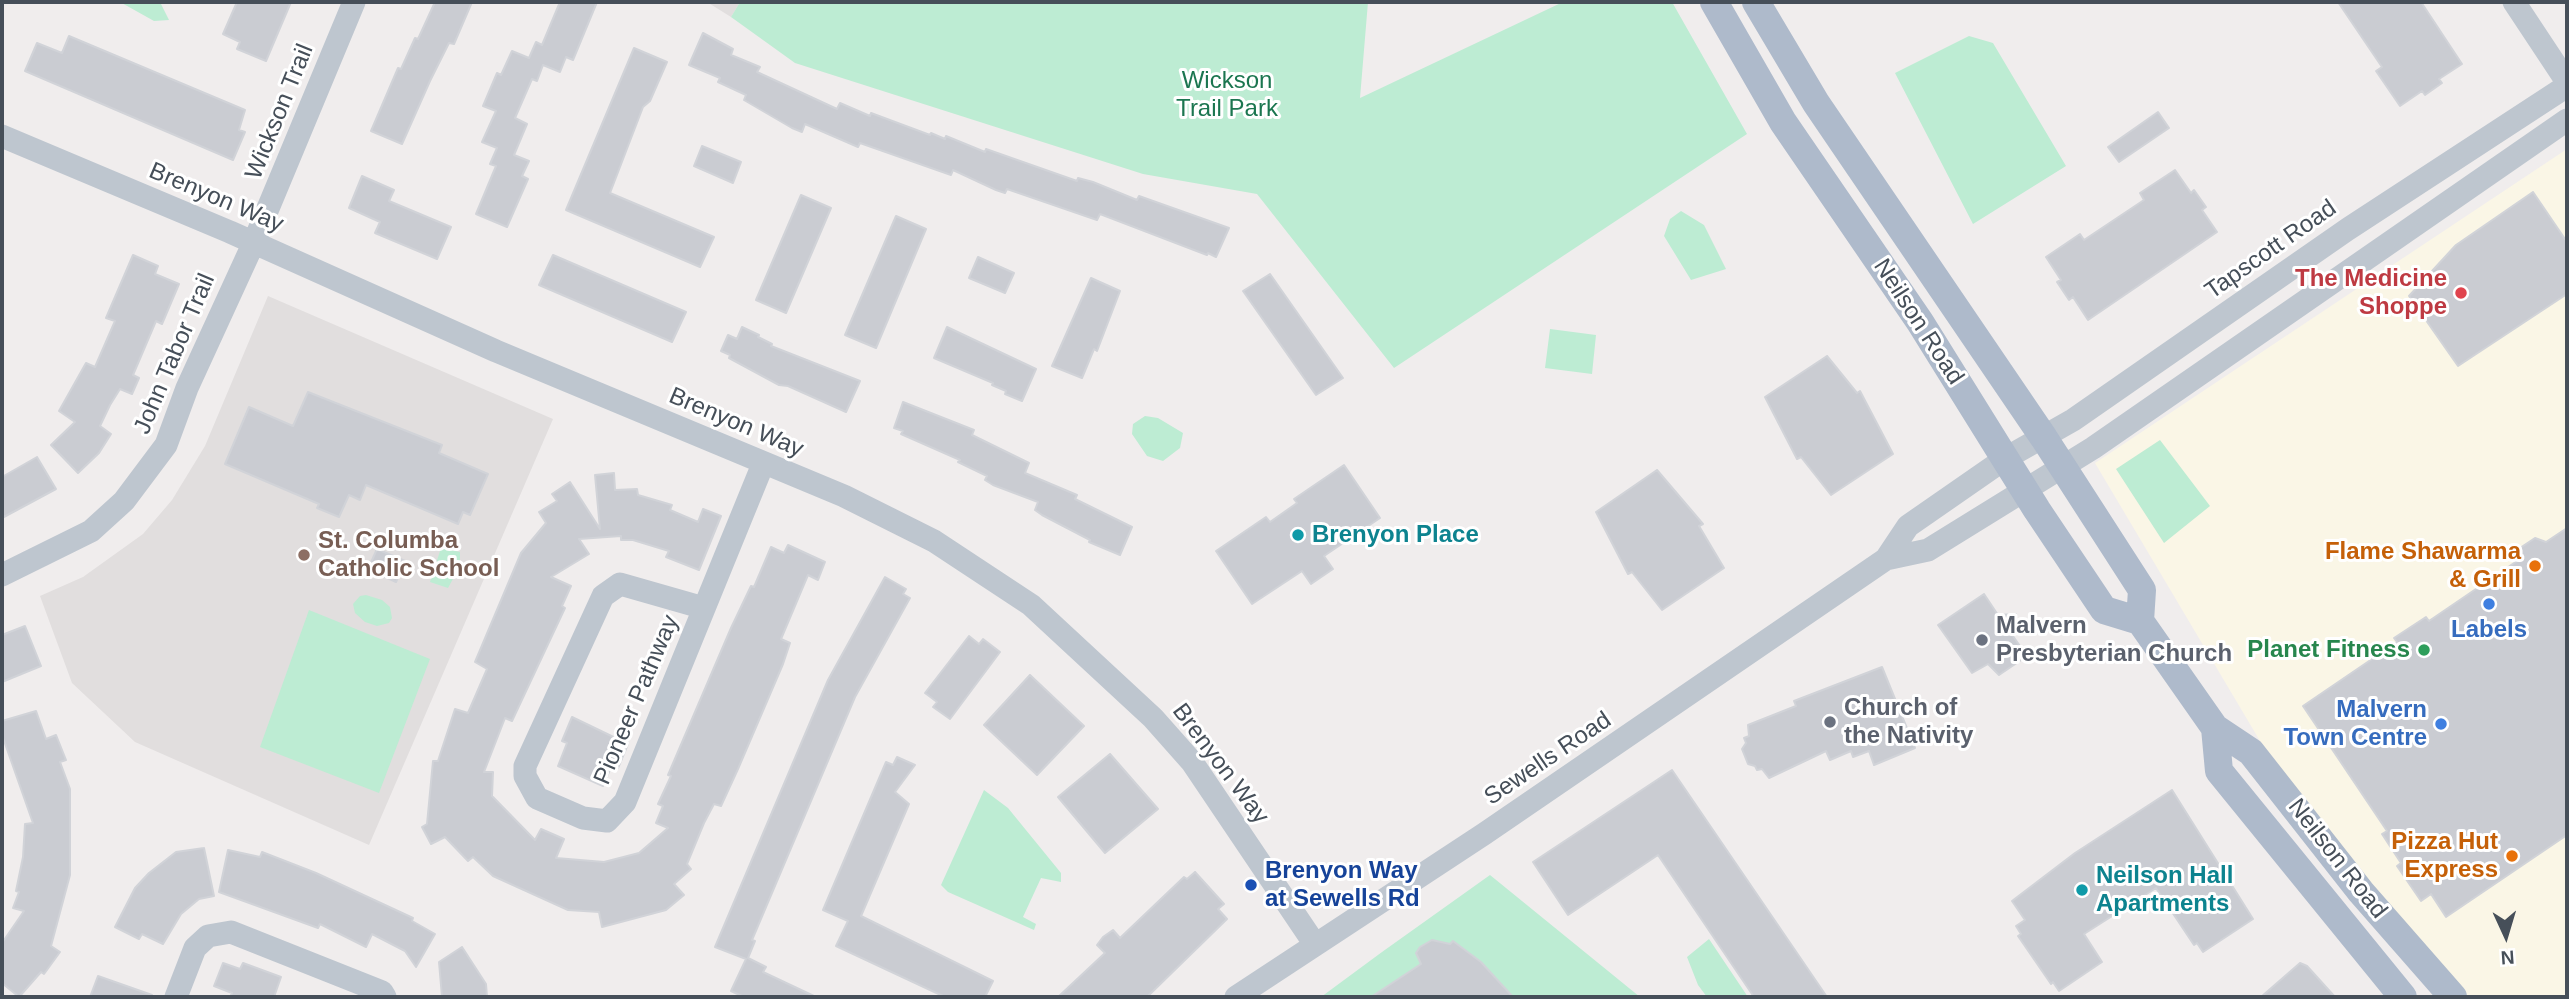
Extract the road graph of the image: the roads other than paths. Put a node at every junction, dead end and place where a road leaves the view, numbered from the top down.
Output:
1 (354, 2) edge
2 (1714, 2) edge
3 (1756, 2) edge
4 (2514, 2) edge
5 (2567, 84) edge
6 (2567, 120) edge
7 (2, 136) edge
8 (254, 242) junction
9 (1951, 303) junction
10 (1920, 321) junction
11 (2044, 438) junction
12 (2006, 458) junction
13 (763, 464) junction
14 (2062, 466) junction
15 (2024, 488) junction
16 (1886, 559) junction
17 (2, 575) edge
18 (704, 608) junction
19 (2140, 621) junction
20 (2215, 728) junction
21 (2361, 892) junction
22 (2333, 914) junction
23 (1314, 943) junction
24 (176, 997) edge
25 (385, 997) edge
26 (1236, 997) edge
27 (2403, 997) edge
28 (2453, 997) edge

1 - 8 street, Wickson Trail
2 - 10 main road, Neilson Road
3 - 9 main road, Neilson Road
4 - 5 street
5 - 11 street, Tapscott Road
6 - 14 street
7 - 8 street, Brenyon Way
8 - 13 street, Brenyon Way
8 - 17 street, John Tabor Trail
9 - 10 main road
9 - 11 main road, Neilson Road
10 - 12 main road, Neilson Road
11 - 12 street, Tapscott Road
11 - 14 main road, Neilson Road
12 - 15 main road, Neilson Road
12 - 16 street, Sewells Road
13 - 18 street, Pioneer Pathway
13 - 23 street, Brenyon Way
14 - 15 street
14 - 19 main road, Neilson Road
15 - 16 street, Sewells Road
15 - 19 main road, Neilson Road
16 - 23 street, Sewells Road
18 - 18 street, Pioneer Pathway
19 - 20 main road, Neilson Road
20 - 21 main road, Neilson Road
20 - 22 main road, Neilson Road
21 - 22 main road
21 - 28 main road, Neilson Road
22 - 27 main road, Neilson Road
23 - 26 street, Sewells Road
24 - 25 street

